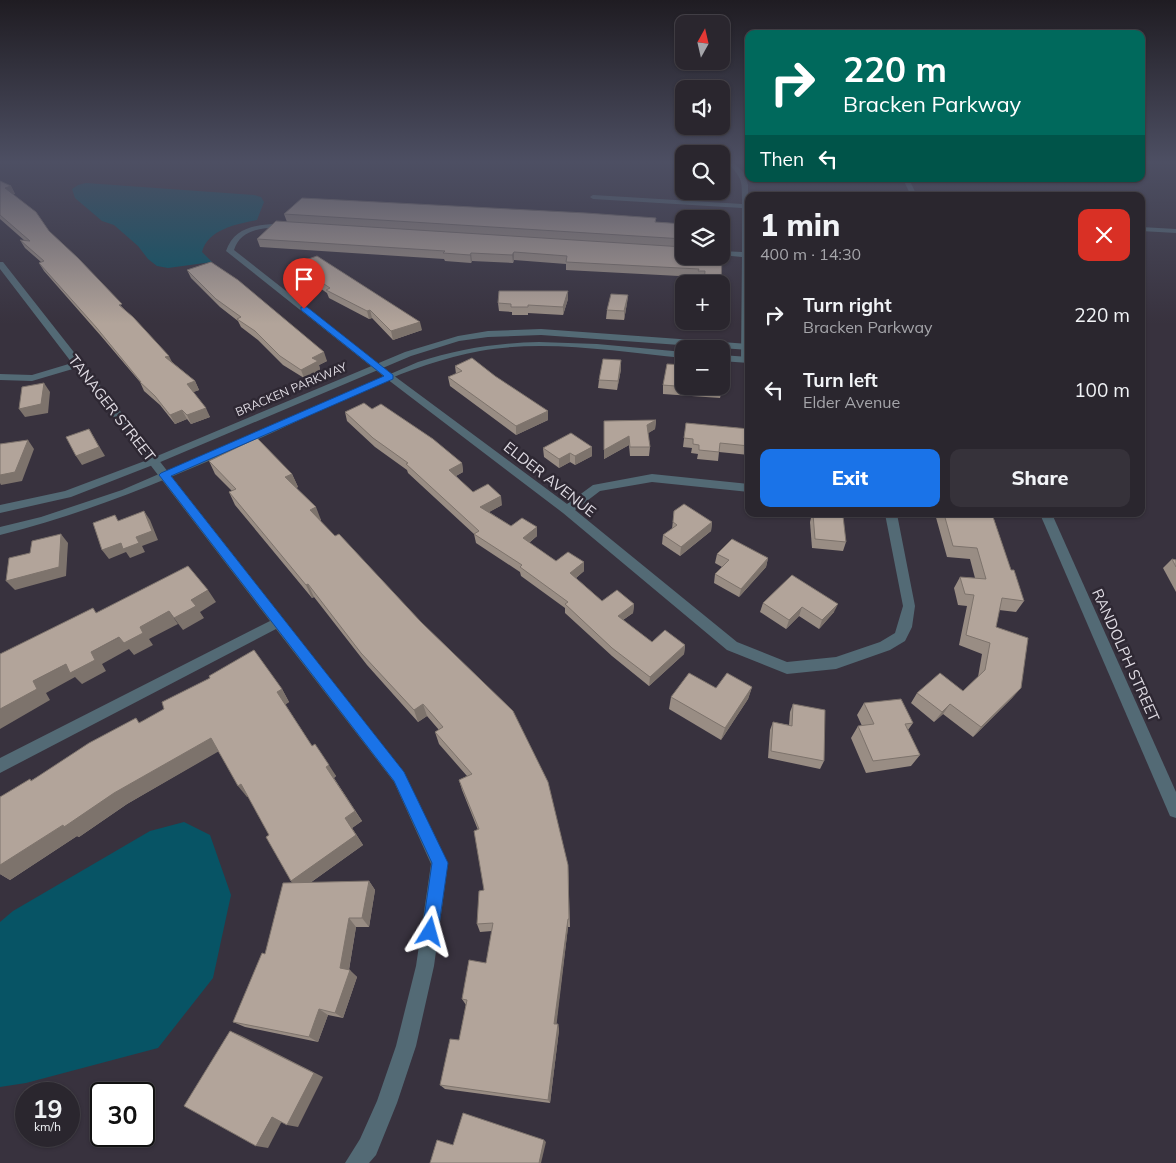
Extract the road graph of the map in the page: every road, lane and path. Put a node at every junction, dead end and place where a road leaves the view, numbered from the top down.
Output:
1 (292, 226) edge
2 (1145, 229) edge
3 (1176, 231) edge
4 (730, 254) edge
5 (745, 255) edge
6 (0, 264) edge
7 (745, 347) edge
8 (675, 354) edge
9 (730, 359) edge
10 (745, 360) edge
11 (79, 364) junction
12 (377, 366) junction
13 (0, 377) edge
14 (390, 377) junction
15 (154, 461) junction
16 (164, 475) junction
17 (745, 488) edge
18 (0, 508) edge
19 (567, 510) junction
20 (892, 517) edge
21 (1047, 517) edge
22 (0, 531) edge
23 (277, 623) junction
24 (0, 766) edge
25 (1176, 810) edge
26 (356, 1163) edge

1 - 12 street, ELDER AVENUE
2 - 3 street
4 - 5 street
6 - 11 street, TANAGER STREET
7 - 12 street, BRACKEN PARKWAY
8 - 14 street, BRACKEN PARKWAY
9 - 10 street
11 - 13 street
11 - 15 street, TANAGER STREET
12 - 14 street, ELDER AVENUE
12 - 15 street, BRACKEN PARKWAY
14 - 16 street, BRACKEN PARKWAY
14 - 19 street, ELDER AVENUE
15 - 16 street, TANAGER STREET
15 - 18 street, BRACKEN PARKWAY
16 - 22 street, BRACKEN PARKWAY
16 - 23 street, TANAGER STREET
17 - 19 street
19 - 20 street, ELDER AVENUE
21 - 25 street, RANDOLPH STREET
23 - 24 street
23 - 26 street, TANAGER STREET

